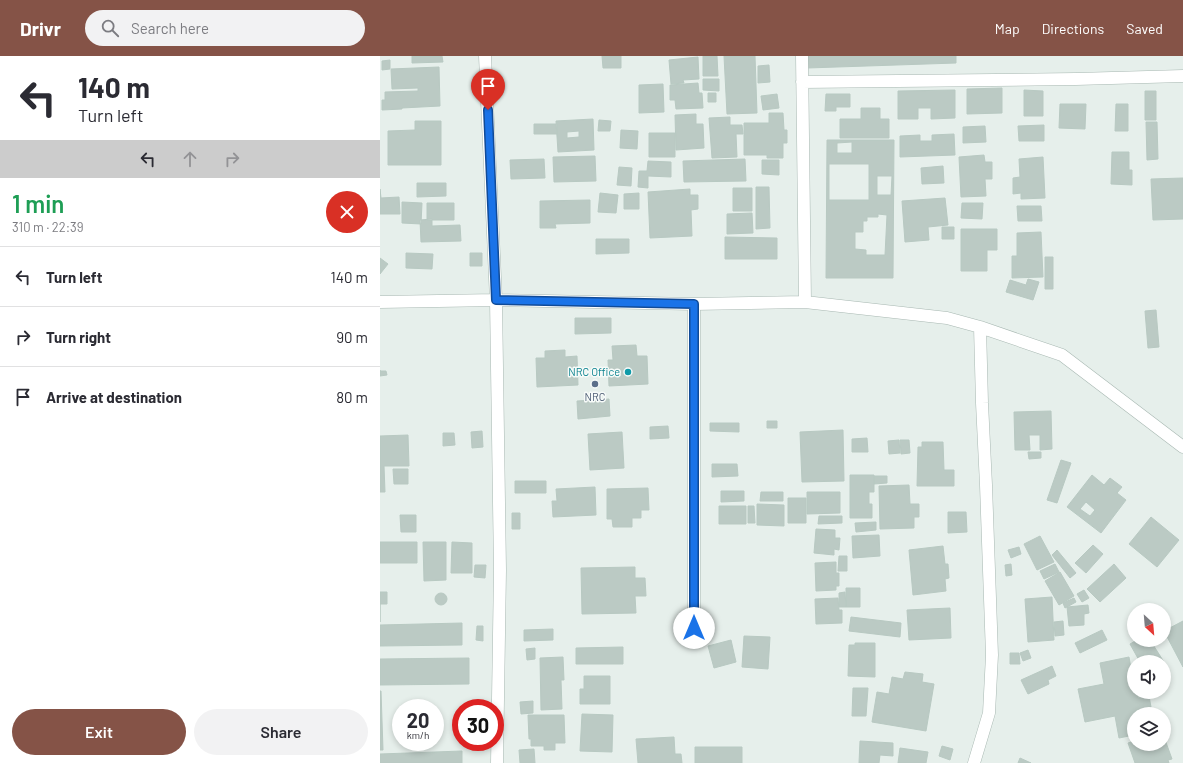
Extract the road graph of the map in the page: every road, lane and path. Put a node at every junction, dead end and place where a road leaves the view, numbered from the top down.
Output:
1 (485, 56) edge
2 (802, 56) edge
3 (1183, 76) edge
4 (802, 82) junction
5 (496, 300) junction
6 (380, 302) edge
7 (805, 302) junction
8 (694, 304) junction
9 (980, 327) junction
10 (1183, 446) edge
11 (694, 628) dead end
12 (497, 763) edge
13 (974, 763) edge

1 - 5 street
2 - 4 street
3 - 4 street
4 - 7 street
5 - 6 street
5 - 8 street
5 - 12 street
7 - 8 street
7 - 9 street
8 - 11 street
9 - 10 street
9 - 13 street

